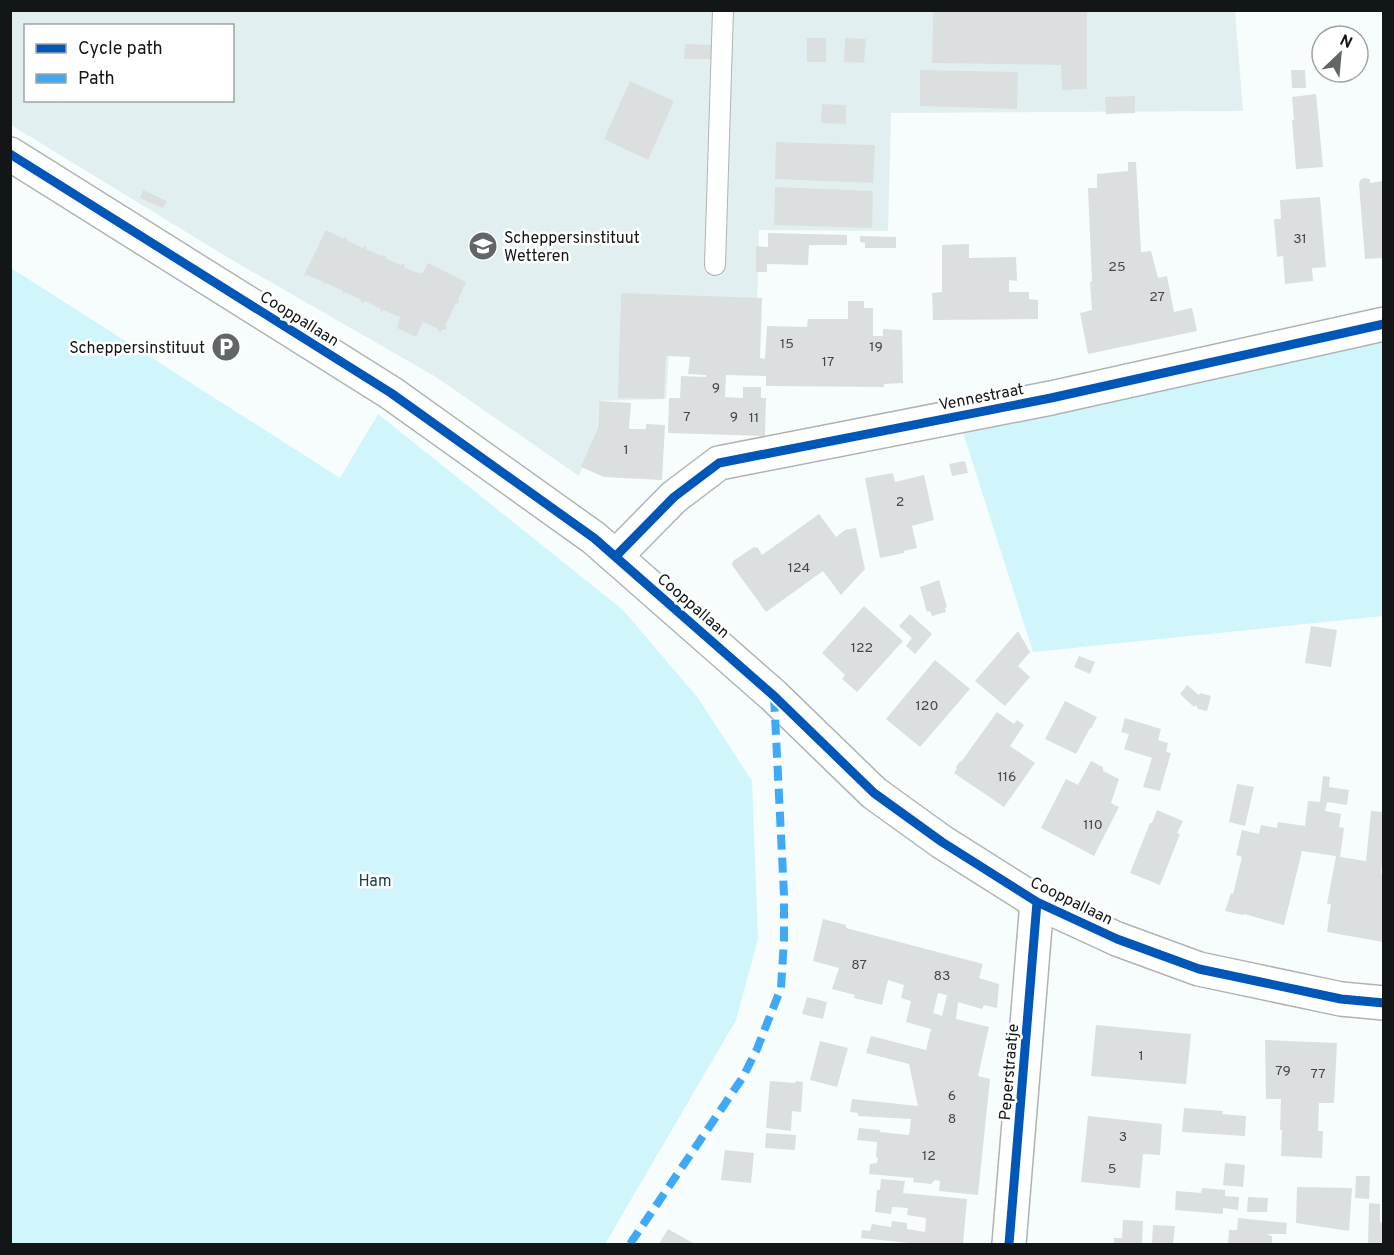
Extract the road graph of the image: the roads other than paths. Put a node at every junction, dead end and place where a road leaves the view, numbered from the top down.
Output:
1 (723, 10) edge
2 (10, 154) edge
3 (715, 265) dead end
4 (1383, 324) edge
5 (616, 556) junction
6 (1036, 902) junction
7 (1383, 1002) edge
8 (1009, 1245) edge

1 - 3 lane
2 - 5 street, Cooppallaan
4 - 5 street, Vennestraat
5 - 6 street, Cooppallaan
6 - 7 street, Cooppallaan
6 - 8 street, Peperstraatje

